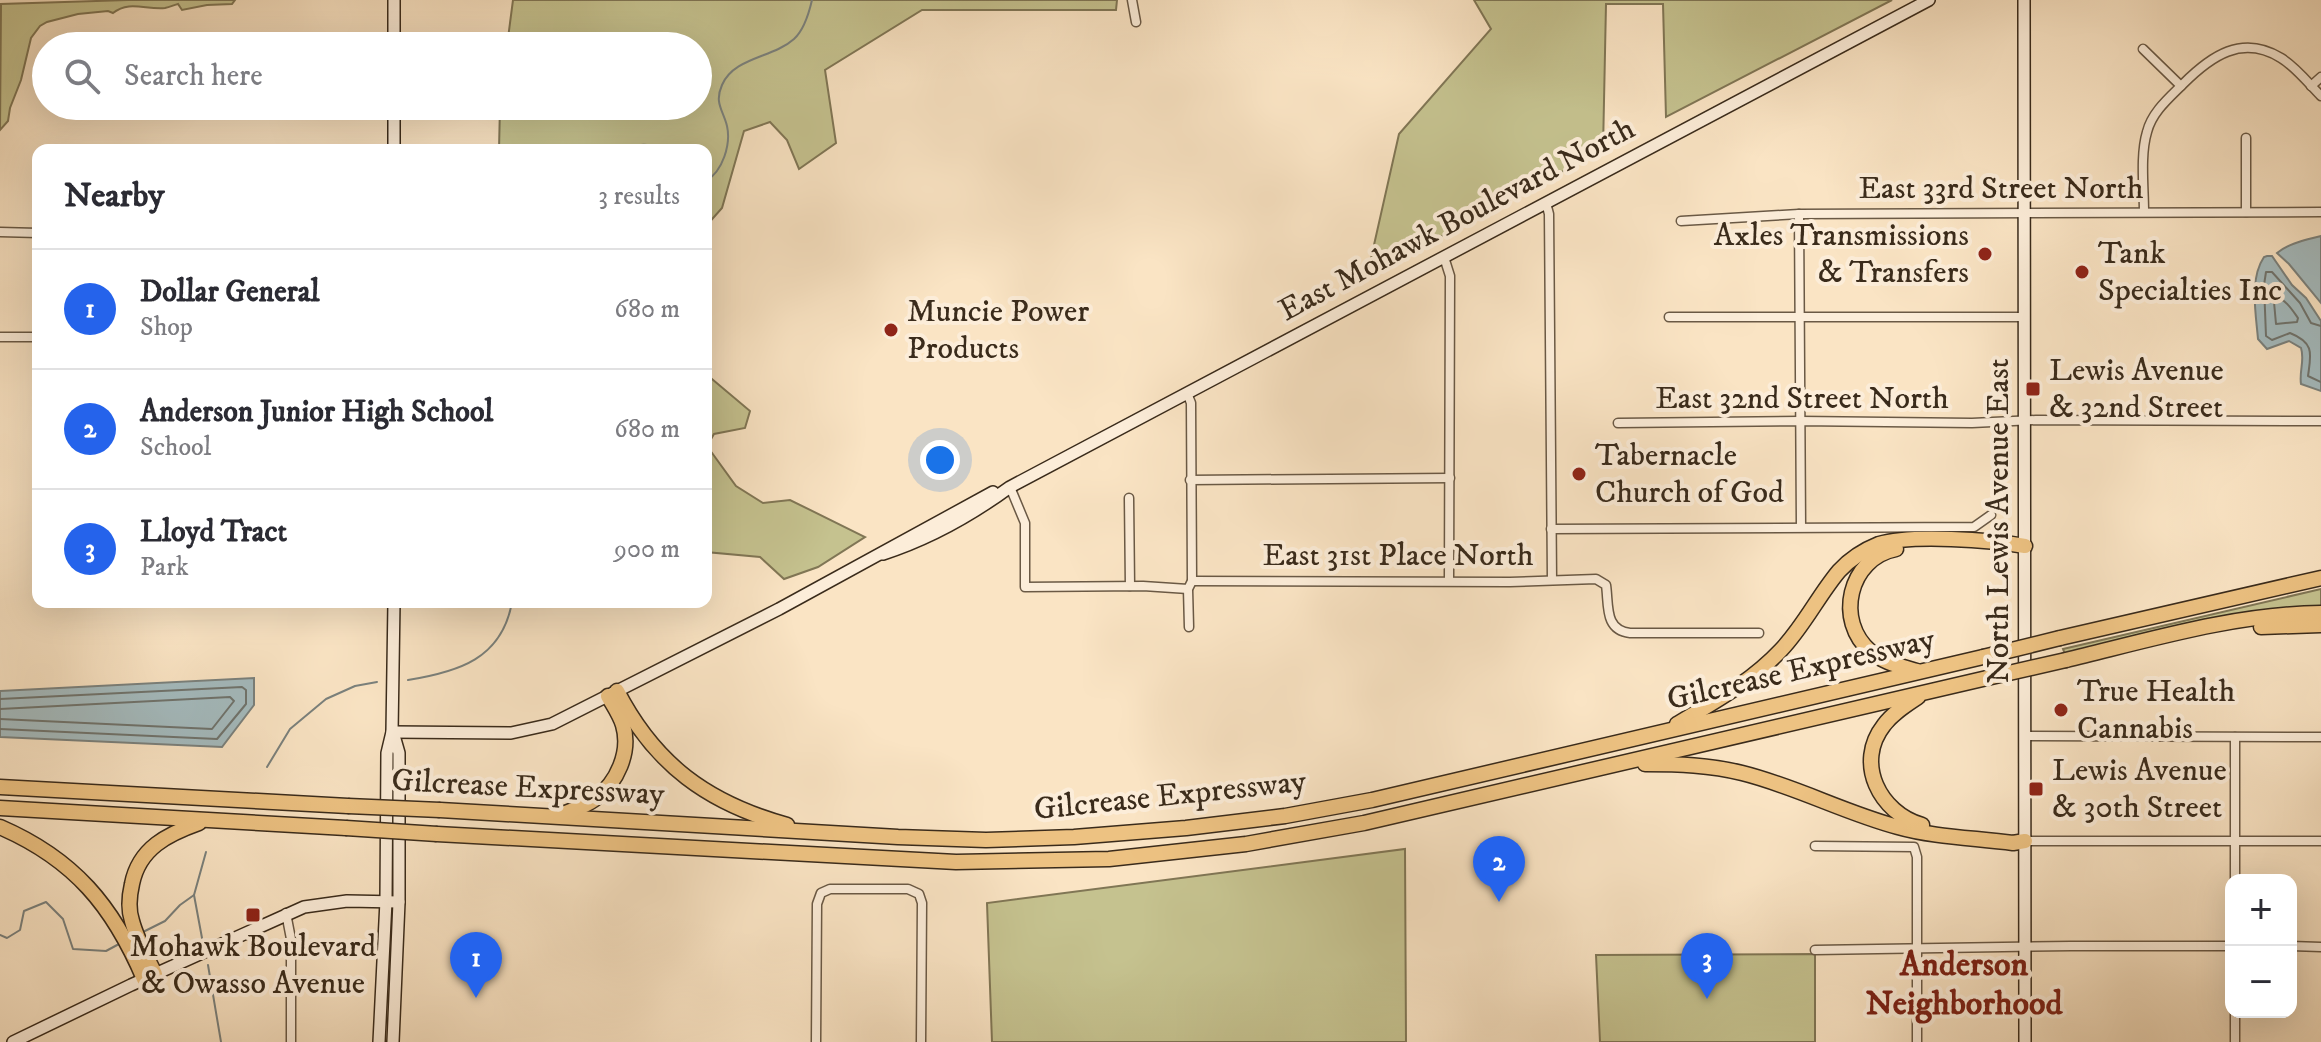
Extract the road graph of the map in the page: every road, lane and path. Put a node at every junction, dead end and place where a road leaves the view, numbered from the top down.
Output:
1 (394, 0) edge
2 (1132, 0) edge
3 (1929, 0) edge
4 (2024, 0) edge
5 (1136, 22) dead end
6 (394, 32) edge
7 (2143, 49) dead end
8 (2321, 77) edge
9 (2181, 86) junction
10 (2311, 86) junction
11 (2321, 96) edge
12 (394, 120) edge
13 (2246, 138) dead end
14 (394, 144) edge
15 (1546, 203) junction
16 (2144, 212) junction
17 (2246, 212) junction
18 (2321, 212) edge
19 (2024, 213) junction
20 (1799, 214) junction
21 (1681, 221) dead end
22 (0, 232) edge
23 (32, 233) edge
24 (1444, 257) junction
25 (1669, 317) dead end
26 (1800, 317) junction
27 (2025, 317) junction
28 (0, 337) edge
29 (32, 337) edge
30 (1187, 393) junction
31 (1800, 421) junction
32 (2025, 421) junction
33 (2321, 421) edge
34 (1618, 423) dead end
35 (1450, 478) junction
36 (1190, 480) junction
37 (1010, 487) junction
38 (1129, 498) dead end
39 (1991, 515) dead end
40 (1801, 527) junction
41 (1551, 529) junction
42 (2025, 546) junction
43 (2321, 578) edge
44 (1552, 580) junction
45 (1449, 581) junction
46 (1190, 585) junction
47 (1130, 586) junction
48 (394, 608) edge
49 (2321, 613) edge
50 (2321, 625) edge
51 (1189, 627) dead end
52 (1759, 633) dead end
53 (2169, 636) junction
54 (1922, 672) junction
55 (1924, 693) junction
56 (612, 694) junction
57 (1666, 730) junction
58 (392, 732) junction
59 (2025, 736) junction
60 (2235, 737) junction
61 (2321, 737) edge
62 (1617, 764) junction
63 (0, 787) edge
64 (0, 808) edge
65 (552, 817) junction
66 (207, 820) junction
67 (0, 827) edge
68 (814, 833) junction
69 (2025, 841) junction
70 (2235, 841) junction
71 (2321, 841) edge
72 (1815, 846) dead end
73 (2235, 874) edge
74 (393, 901) junction
75 (286, 913) junction
76 (2225, 946) edge
77 (2297, 946) edge
78 (2025, 947) junction
79 (2321, 947) edge
80 (1917, 949) junction
81 (1815, 950) dead end
82 (150, 976) junction
83 (2235, 1018) edge
84 (13, 1042) edge
85 (291, 1042) edge
86 (379, 1042) edge
87 (393, 1042) edge
88 (816, 1042) edge
89 (921, 1042) edge
90 (1917, 1042) edge
91 (2025, 1042) edge
92 (2235, 1042) edge

1 - 6 street
2 - 5 street
3 - 15 street, East Mohawk Boulevard North
4 - 19 street, North Lewis Avenue East
7 - 9 street
8 - 10 street
9 - 10 street
9 - 16 street
10 - 11 street
12 - 14 street
13 - 17 street
15 - 24 street, East Mohawk Boulevard North
15 - 41 street
16 - 17 street, East 33rd Street North
16 - 19 street, East 33rd Street North
17 - 18 street, East 33rd Street North
19 - 20 street, East 33rd Street North
19 - 27 street, North Lewis Avenue East
20 - 21 street, East 33rd Street North
20 - 26 street
22 - 23 street
24 - 30 street, East Mohawk Boulevard North
24 - 35 street
25 - 26 street
26 - 27 street
26 - 31 street
27 - 32 street, North Lewis Avenue East
28 - 29 street
30 - 36 street
30 - 37 street, East Mohawk Boulevard North
31 - 32 street, East 32nd Street North
31 - 34 street, East 32nd Street North
31 - 40 street
32 - 33 street, East 32nd Street North
32 - 42 street, North Lewis Avenue East
35 - 36 street
35 - 45 street
36 - 46 street
37 - 47 street, East 31st Place North
37 - 56 street, East Mohawk Boulevard North
38 - 47 street
39 - 40 street, East 31st Place North
40 - 41 street, East 31st Place North
41 - 44 street
42 - 54 highway
42 - 57 highway
42 - 59 street, North Lewis Avenue East
43 - 54 highway, Gilcrease Expressway, bridge
44 - 45 street, East 31st Place North
44 - 52 street, East 31st Place North
45 - 46 street, East 31st Place North
46 - 47 street, East 31st Place North
46 - 51 street
48 - 58 street
49 - 53 highway, Gilcrease Expressway
50 - 53 highway
53 - 55 highway, Gilcrease Expressway, bridge
54 - 57 highway, Gilcrease Expressway
55 - 62 highway, Gilcrease Expressway
55 - 69 highway
56 - 58 street, East Mohawk Boulevard North
56 - 65 highway
56 - 68 highway
57 - 68 highway, Gilcrease Expressway
58 - 74 street
59 - 60 street
59 - 69 street, North Lewis Avenue East
60 - 61 street
60 - 70 street
62 - 66 highway, Gilcrease Expressway, bridge
62 - 69 highway
63 - 65 highway, Gilcrease Expressway, bridge
64 - 66 highway, Gilcrease Expressway
65 - 68 highway, Gilcrease Expressway
66 - 82 highway
67 - 82 highway
69 - 70 street
69 - 78 street, North Lewis Avenue East
70 - 71 street
70 - 73 street
72 - 80 street
74 - 75 street
74 - 86 street
74 - 87 street
75 - 82 street
75 - 85 street
76 - 78 street
77 - 79 street
78 - 80 street
78 - 91 street, North Lewis Avenue East
80 - 81 street
80 - 90 street
82 - 84 street
83 - 92 street
88 - 89 street

